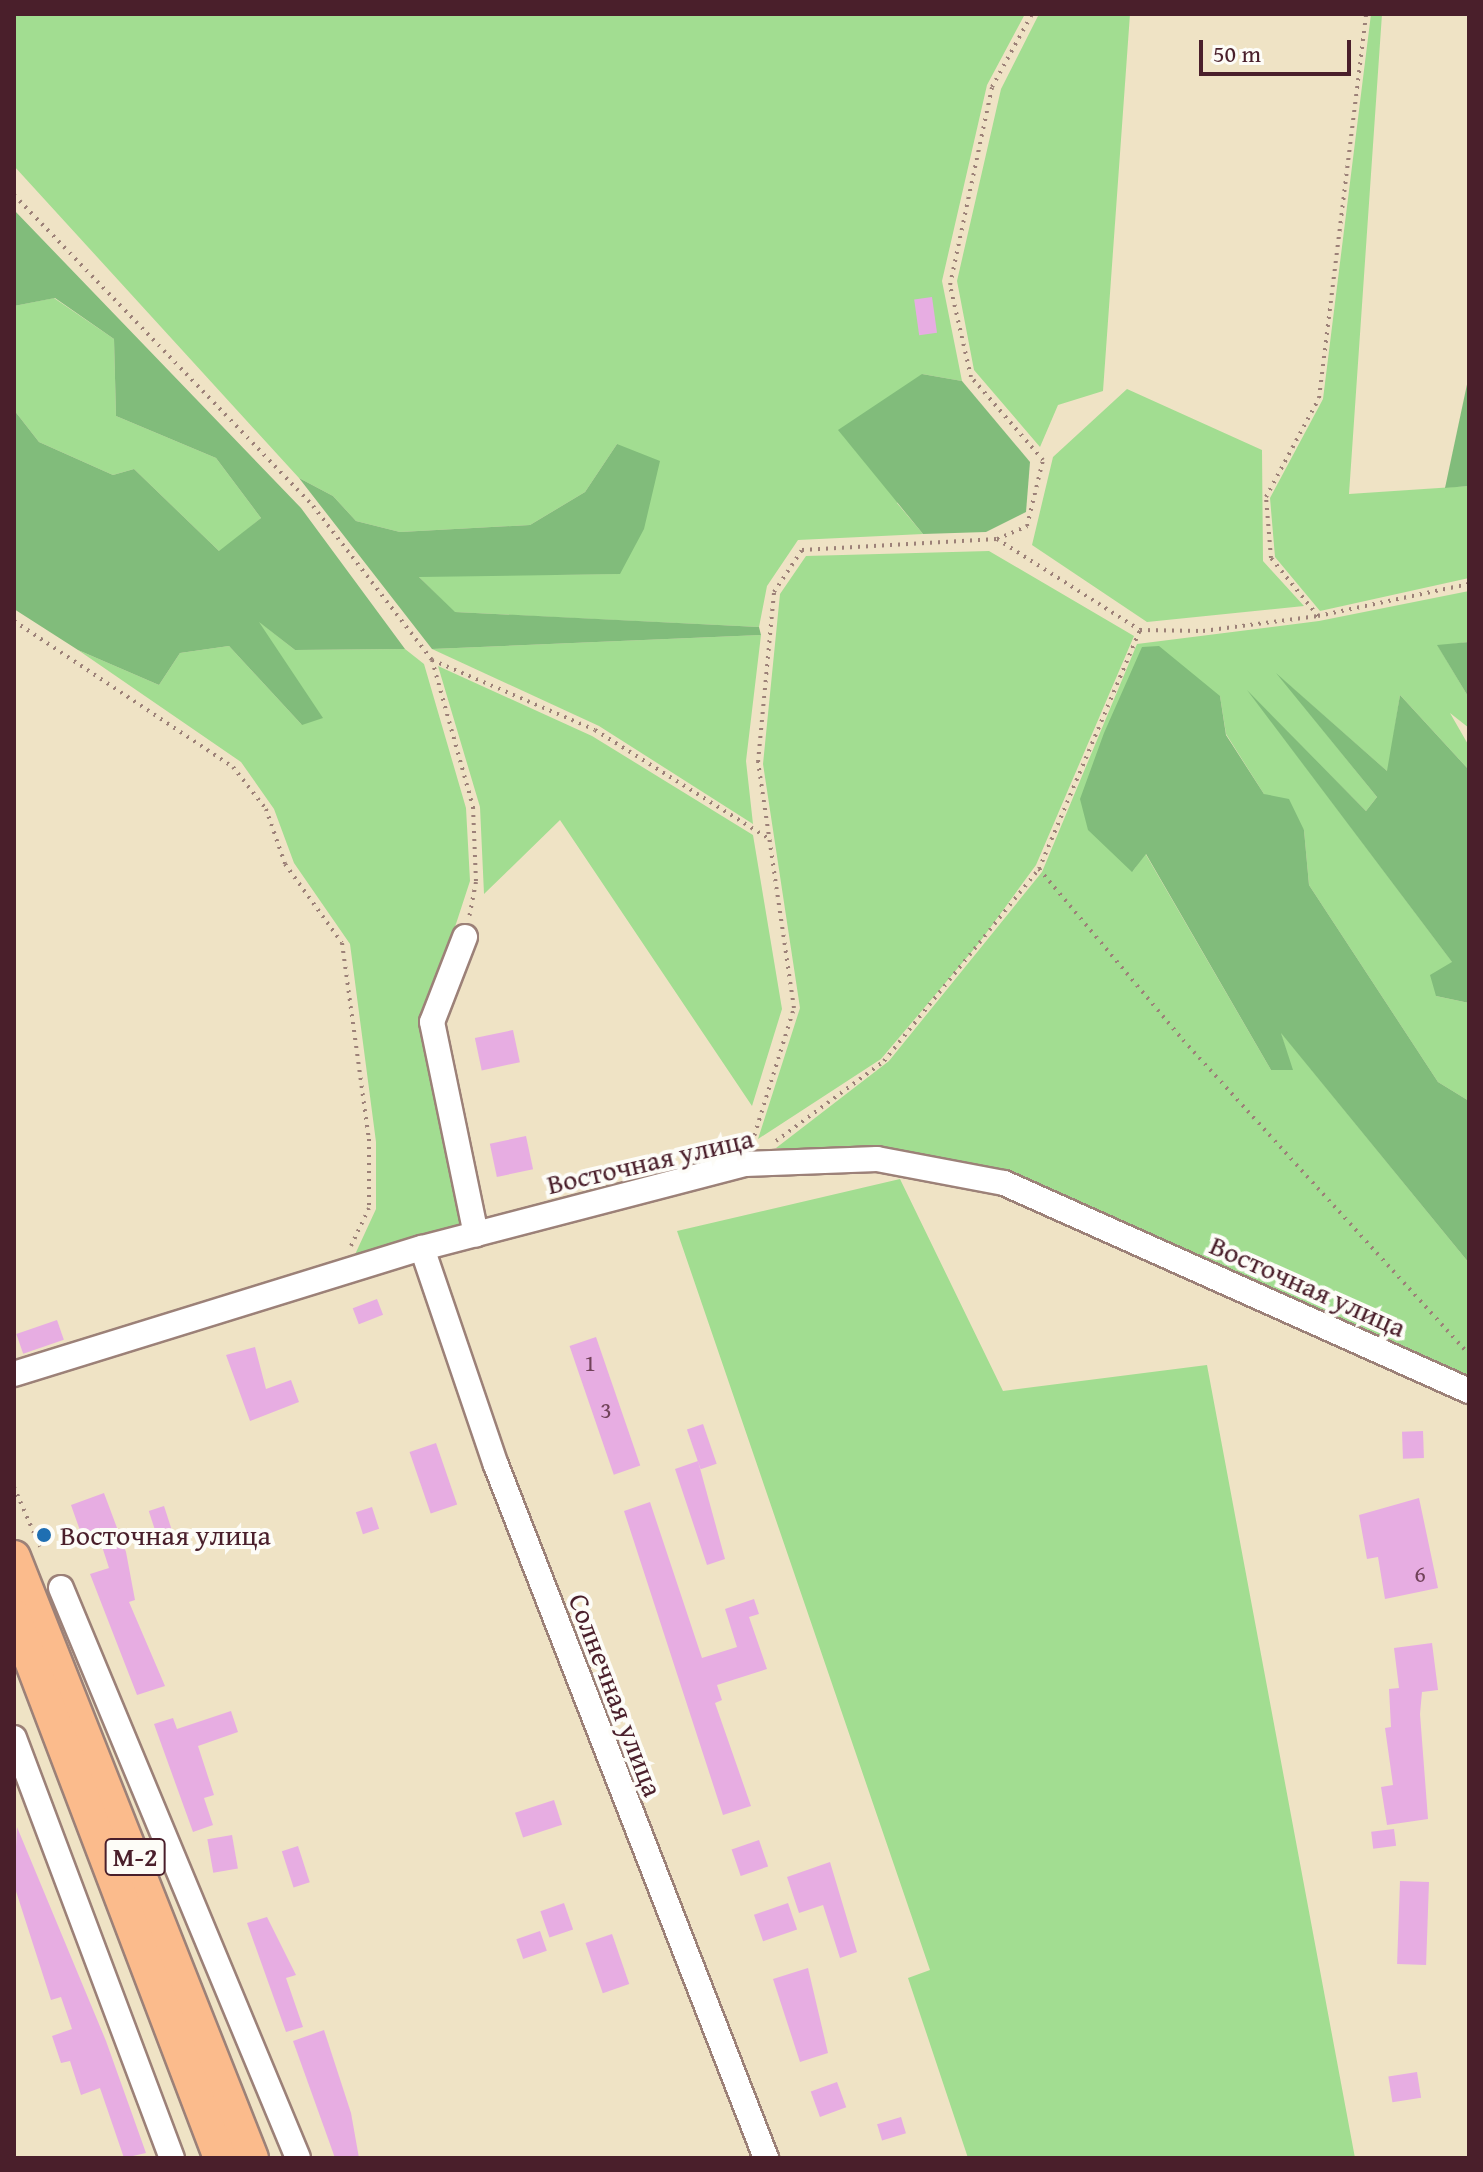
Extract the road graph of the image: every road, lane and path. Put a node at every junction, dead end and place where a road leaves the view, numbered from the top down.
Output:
1 (1032, 14) edge
2 (1366, 14) edge
3 (14, 195) edge
4 (997, 539) junction
5 (1469, 584) edge
6 (1318, 616) junction
7 (14, 621) edge
8 (1140, 630) junction
9 (432, 660) junction
10 (770, 838) junction
11 (1039, 869) junction
12 (465, 937) joint
13 (745, 1164) junction
14 (476, 1234) junction
15 (422, 1248) junction
16 (338, 1274) junction
17 (1469, 1354) edge
18 (14, 1374) edge
19 (1469, 1391) edge
20 (14, 1487) edge
21 (14, 1557) edge
22 (61, 1588) joint
23 (14, 1616) edge
24 (14, 1738) edge
25 (172, 2158) edge
26 (220, 2158) edge
27 (252, 2158) edge
28 (298, 2158) edge
29 (766, 2158) edge

1 - 4 path
2 - 6 path
3 - 9 path
4 - 8 path
4 - 10 path
5 - 6 path
6 - 8 path
7 - 16 path
8 - 11 path
9 - 10 path
9 - 12 path
10 - 13 path
11 - 13 path
11 - 17 path
12 - 14 street
13 - 14 street, Восточная улица
13 - 19 street, Восточная улица
14 - 15 street, Восточная улица
15 - 16 street, Восточная улица
15 - 29 street, Солнечная улица
16 - 18 street, Восточная улица
20 - 22 path
21 - 27 main road, М-2
22 - 28 street
23 - 26 main road, М-2
24 - 25 street

